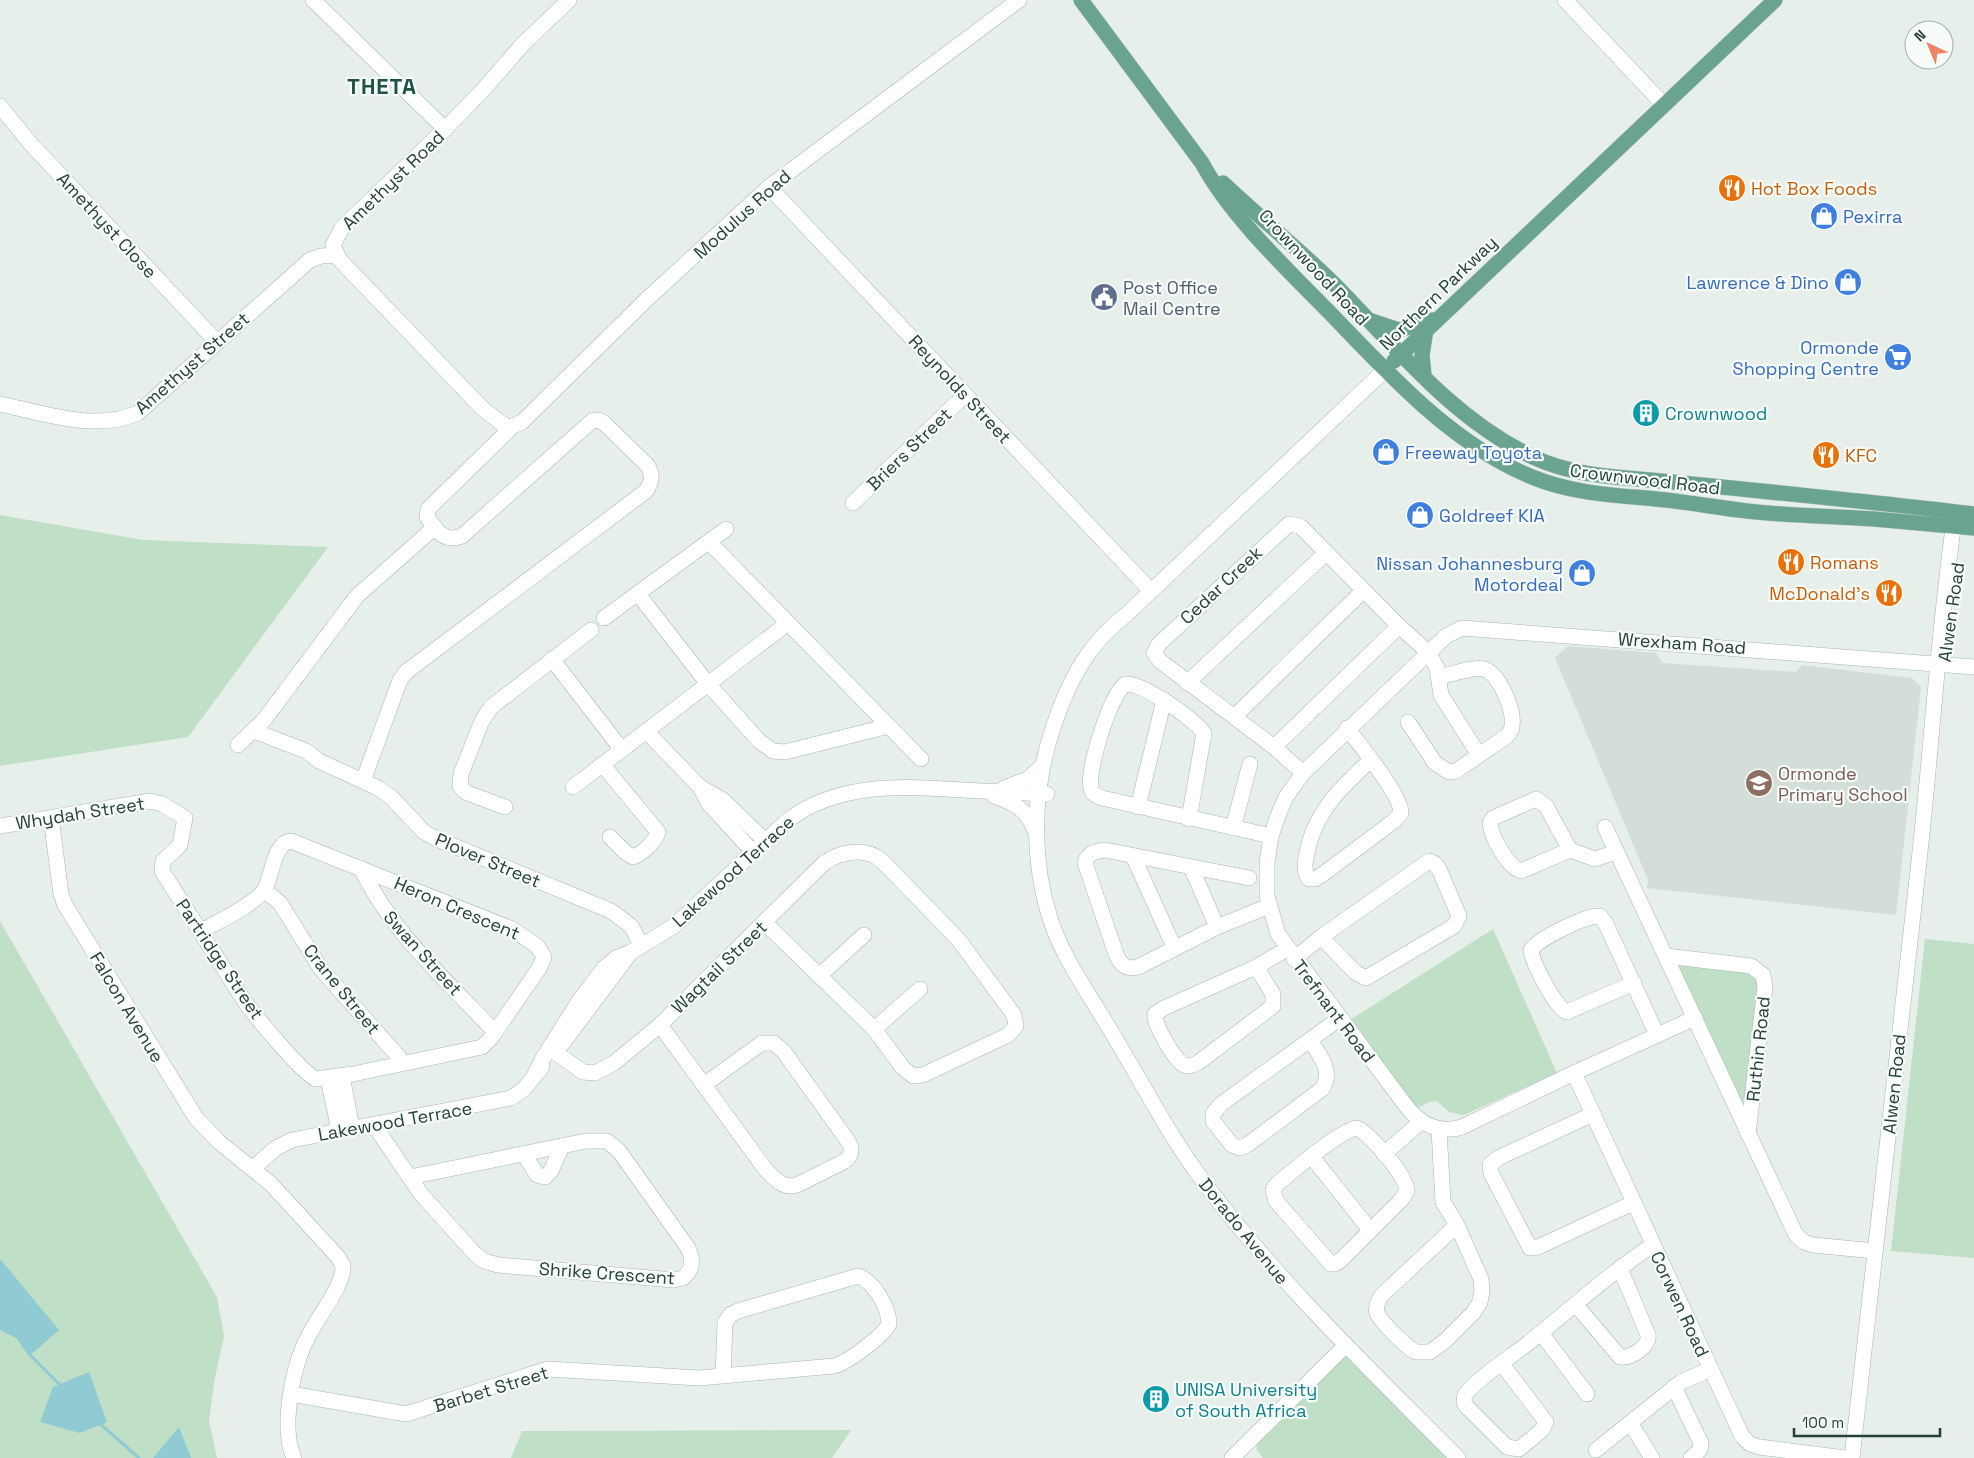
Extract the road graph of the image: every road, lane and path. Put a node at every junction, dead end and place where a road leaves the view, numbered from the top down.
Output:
1 (313, 0) edge
2 (569, 0) edge
3 (1019, 0) edge
4 (1081, 0) edge
5 (1565, 0) edge
6 (1775, 0) edge
7 (1664, 105) junction
8 (0, 106) edge
9 (445, 129) junction
10 (1202, 163) junction
11 (770, 187) junction
12 (336, 255) junction
13 (1366, 319) junction
14 (1432, 324) junction
15 (217, 342) junction
16 (1401, 353) junction
17 (1386, 369) junction
18 (1424, 376) junction
19 (965, 395) junction
20 (0, 404) edge
21 (511, 428) junction
22 (853, 504) dead end
23 (1963, 520) edge
24 (435, 528) junction
25 (726, 529) dead end
26 (709, 542) junction
27 (1326, 553) junction
28 (1150, 591) junction
29 (1363, 591) junction
30 (638, 594) junction
31 (1127, 614) junction
32 (604, 618) dead end
33 (788, 623) junction
34 (1399, 626) junction
35 (591, 630) dead end
36 (1428, 652) junction
37 (552, 658) junction
38 (1941, 665) junction
39 (1974, 667) edge
40 (1438, 677) junction
41 (1187, 683) junction
42 (708, 684) junction
43 (1164, 700) junction
44 (1235, 716) junction
45 (1408, 722) dead end
46 (888, 726) junction
47 (1347, 728) junction
48 (254, 731) junction
49 (646, 731) junction
50 (238, 745) dead end
51 (1274, 747) junction
52 (622, 750) junction
53 (1480, 756) junction
54 (921, 760) dead end
55 (1371, 760) junction
56 (602, 764) junction
57 (1043, 764) junction
58 (1250, 764) dead end
59 (1303, 773) junction
60 (363, 781) junction
61 (573, 787) dead end
62 (700, 787) junction
63 (985, 791) junction
64 (1042, 794) junction
65 (505, 807) dead end
66 (1138, 807) junction
67 (51, 818) junction
68 (185, 818) joint
69 (1189, 819) junction
70 (0, 826) edge
71 (1605, 826) dead end
72 (1233, 828) junction
73 (1037, 835) junction
74 (1271, 836) junction
75 (610, 837) dead end
76 (766, 842) junction
77 (1570, 850) junction
78 (753, 852) junction
79 (1616, 852) junction
80 (1133, 856) junction
81 (1191, 867) junction
82 (361, 868) junction
83 (1249, 878) dead end
84 (264, 890) junction
85 (1269, 906) junction
86 (765, 923) junction
87 (1217, 927) junction
88 (201, 931) junction
89 (864, 936) dead end
90 (1321, 937) junction
91 (1174, 947) junction
92 (637, 949) junction
93 (1291, 954) junction
94 (1666, 956) junction
95 (1256, 967) junction
96 (1075, 969) junction
97 (820, 975) junction
98 (1634, 983) junction
99 (920, 989) dead end
100 (1695, 1018) junction
101 (1339, 1019) junction
102 (660, 1025) junction
103 (874, 1029) junction
104 (495, 1032) junction
105 (1657, 1035) junction
106 (1310, 1040) junction
107 (552, 1050) junction
108 (404, 1063) junction
109 (1574, 1073) junction
110 (341, 1076) junction
111 (705, 1084) junction
112 (1593, 1114) junction
113 (1421, 1122) junction
114 (374, 1125) junction
115 (346, 1129) junction
116 (1439, 1129) junction
117 (1748, 1134) junction
118 (562, 1146) junction
119 (524, 1154) junction
120 (1384, 1154) junction
121 (1312, 1157) junction
122 (254, 1168) junction
123 (410, 1176) junction
124 (1633, 1203) junction
125 (1457, 1225) junction
126 (1370, 1230) junction
127 (1653, 1245) junction
128 (1875, 1251) junction
129 (1620, 1268) junction
130 (1576, 1304) junction
131 (1541, 1333) junction
132 (1346, 1345) junction
133 (1502, 1364) junction
134 (1711, 1369) junction
135 (723, 1375) junction
136 (1674, 1387) junction
137 (291, 1394) junction
138 (1587, 1394) dead end
139 (1631, 1424) junction
140 (1596, 1450) dead end
141 (1239, 1456) edge
142 (294, 1458) edge
143 (1458, 1458) edge
144 (1652, 1458) edge
145 (1691, 1458) edge
146 (1845, 1458) edge
147 (1852, 1458) edge

1 - 9 street
2 - 9 street, Amethyst Road
3 - 11 street, Modulus Road
4 - 10 main road, Crownwood Road
5 - 7 street
6 - 7 main road, Northern Parkway
7 - 14 main road, Northern Parkway
8 - 15 street, Amethyst Close
9 - 12 street, Amethyst Road
10 - 13 main road, Crownwood Road
10 - 17 main road, Crownwood Road
11 - 19 street, Reynolds Street
11 - 21 street, Modulus Road
12 - 15 street, Amethyst Street
12 - 21 street, Amethyst Road
13 - 14 main road
13 - 16 main road, Crownwood Road
14 - 16 main road, Northern Parkway
14 - 18 main road
15 - 20 street, Amethyst Street
16 - 17 main road, Northern Parkway
16 - 18 main road, Crownwood Road
17 - 23 main road, Crownwood Road
17 - 28 street, Northern Parkway
18 - 23 main road, Crownwood Road
19 - 22 street, Briers Street
19 - 28 street, Reynolds Street
21 - 24 street, Modulus Road
23 - 38 street, Alwen Road
24 - 48 street
24 - 60 street
25 - 26 street
26 - 30 street
26 - 33 street
27 - 29 street, Cedar Creek
27 - 41 street
27 - 41 street, Cedar Creek
28 - 31 street, Northern Parkway
29 - 34 street, Cedar Creek
29 - 44 street
30 - 32 street
30 - 42 street
31 - 57 street, Northern Parkway
31 - 64 street, Northern Parkway
33 - 42 street
33 - 46 street
34 - 36 street, Cedar Creek
34 - 51 street
35 - 37 street
36 - 38 street, Wrexham Road
36 - 40 street
36 - 47 street, Trefnant Road
37 - 52 street
37 - 65 street
38 - 39 street, Wrexham Road
38 - 128 street, Alwen Road
40 - 53 street
40 - 53 street
41 - 44 street, Cedar Creek
42 - 46 street
42 - 49 street
43 - 66 street
43 - 66 street
43 - 69 street
44 - 51 street, Cedar Creek
45 - 53 street
46 - 54 street
47 - 55 street
47 - 59 street, Trefnant Road
48 - 50 street
48 - 60 street, Plover Street
49 - 52 street
49 - 62 street
51 - 59 street, Cedar Creek
52 - 56 street
55 - 55 street
56 - 61 street
56 - 75 street
57 - 63 street
57 - 64 street, Northern Parkway
58 - 72 street
59 - 74 street, Trefnant Road
60 - 92 street, Plover Street
62 - 76 street
62 - 78 street
63 - 64 street, Lakewood Terrace
63 - 73 street
63 - 76 street, Lakewood Terrace
64 - 73 street, Dorado Avenue
64 - 96 street, Dorado Avenue
66 - 69 street
67 - 68 street, Whydah Street
67 - 70 street, Whydah Street
67 - 122 street, Falcon Avenue
68 - 88 street, Partridge Street
69 - 72 street
71 - 79 street, Ruthin Road
72 - 74 street
73 - 96 street, Dorado Avenue
74 - 85 street, Trefnant Road
76 - 78 street, Lakewood Terrace
77 - 77 street
77 - 79 street
78 - 92 street, Lakewood Terrace
79 - 94 street, Ruthin Road
80 - 81 street
80 - 91 street
80 - 91 street
81 - 83 street
81 - 87 street
82 - 84 street, Heron Crescent
82 - 104 street, Swan Street
82 - 104 street, Heron Crescent
84 - 88 street
84 - 108 street, Crane Street
85 - 87 street
85 - 93 street, Trefnant Road
86 - 97 street
86 - 102 street, Wagtail Street
86 - 103 street, Wagtail Street
87 - 91 street
88 - 110 street, Partridge Street
89 - 97 street
90 - 90 street
90 - 93 street
92 - 107 street, Lakewood Terrace
93 - 95 street
93 - 101 street, Trefnant Road
94 - 100 street, Ruthin Road
94 - 117 street, Ruthin Road
95 - 95 street
96 - 132 street, Dorado Avenue
97 - 103 street
98 - 98 street
98 - 105 street
99 - 103 street
100 - 105 street, Trefnant Road
100 - 117 street, Ruthin Road
101 - 106 street
101 - 113 street, Trefnant Road
102 - 107 street, Wagtail Street
102 - 111 street
104 - 108 street, Heron Crescent
105 - 109 street, Trefnant Road
106 - 106 street
107 - 114 street, Lakewood Terrace
108 - 110 street, Heron Crescent
109 - 112 street, Corwen Road
109 - 116 street, Trefnant Road
110 - 115 street
111 - 111 street
112 - 124 street, Corwen Road
112 - 124 street
113 - 116 street, Trefnant Road
113 - 120 street
114 - 115 street, Lakewood Terrace
114 - 123 street, Shrike Crescent
115 - 122 street, Lakewood Terrace
116 - 125 street
117 - 128 street, Ruthin Road
118 - 119 street, Shrike Crescent
118 - 119 street
118 - 123 street, Shrike Crescent
119 - 123 street, Shrike Crescent
120 - 121 street
120 - 126 street
121 - 126 street
121 - 126 street
122 - 137 street, Falcon Avenue
124 - 127 street, Corwen Road
125 - 125 street
127 - 129 street
127 - 134 street, Corwen Road
128 - 147 street, Alwen Road
129 - 130 street
129 - 130 street
130 - 131 street
131 - 133 street
131 - 138 street
132 - 141 street
132 - 143 street, Dorado Avenue
133 - 133 street
134 - 136 street
134 - 146 street, Corwen Road
135 - 135 street, Barbet Street
135 - 137 street, Barbet Street
136 - 139 street
136 - 145 street
137 - 142 street
139 - 140 street
139 - 144 street

